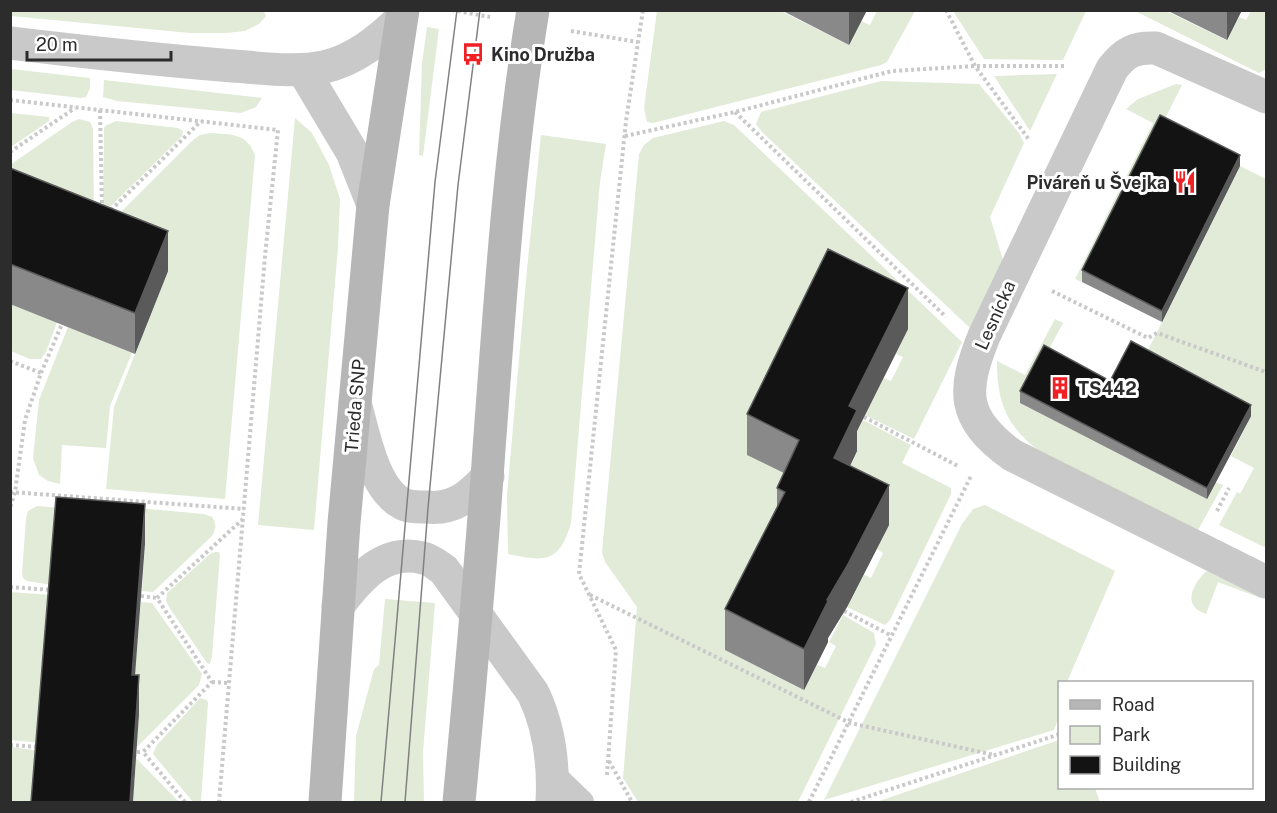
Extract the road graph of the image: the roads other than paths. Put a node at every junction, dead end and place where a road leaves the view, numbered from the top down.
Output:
1 (533, 10) edge
2 (402, 15) edge
3 (10, 43) edge
4 (303, 70) junction
5 (1266, 97) edge
6 (373, 205) junction
7 (355, 403) junction
8 (488, 476) junction
9 (1266, 582) edge
10 (338, 606) junction
11 (477, 614) junction
12 (553, 789) edge
13 (325, 802) edge
14 (459, 802) edge
15 (582, 802) edge

1 - 8 street
2 - 4 street
2 - 6 street, Trieda SNP
3 - 4 street
4 - 6 street
5 - 9 street, Lesnícka
6 - 7 street, Trieda SNP
7 - 8 street
7 - 10 street, Trieda SNP
8 - 11 street
10 - 11 street
10 - 13 street, Trieda SNP
11 - 12 street
11 - 14 street
12 - 15 lane

